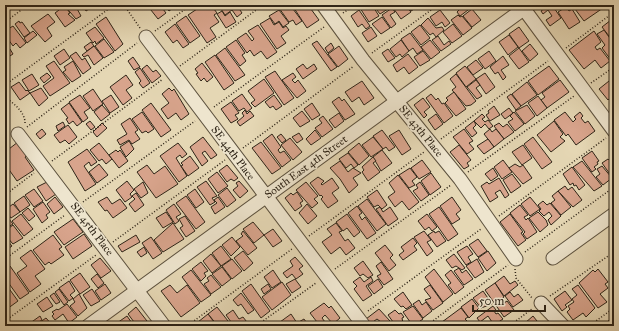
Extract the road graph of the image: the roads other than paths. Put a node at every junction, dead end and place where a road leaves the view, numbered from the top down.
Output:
1 (323, 5) edge
2 (524, 6) edge
3 (146, 36) road end
4 (396, 100) junction
5 (614, 131) edge
6 (21, 132) road end
7 (266, 196) junction
8 (614, 214) edge
9 (553, 258) dead end
10 (516, 259) road end
11 (138, 291) junction
12 (541, 303) road end
13 (88, 326) edge
14 (164, 326) edge
15 (364, 326) edge
16 (563, 326) edge

1 - 4 street, SE 43th Place
2 - 4 street, South East 4th Street
2 - 5 street
3 - 7 street, SE 44th Place
4 - 7 street, South East 4th Street
4 - 10 street, SE 43th Place
6 - 11 street, SE 45th Place
7 - 11 street, South East 4th Street
7 - 15 street, SE 44th Place
8 - 9 street
11 - 13 street, South East 4th Street
11 - 14 street, SE 45th Place
12 - 16 street

